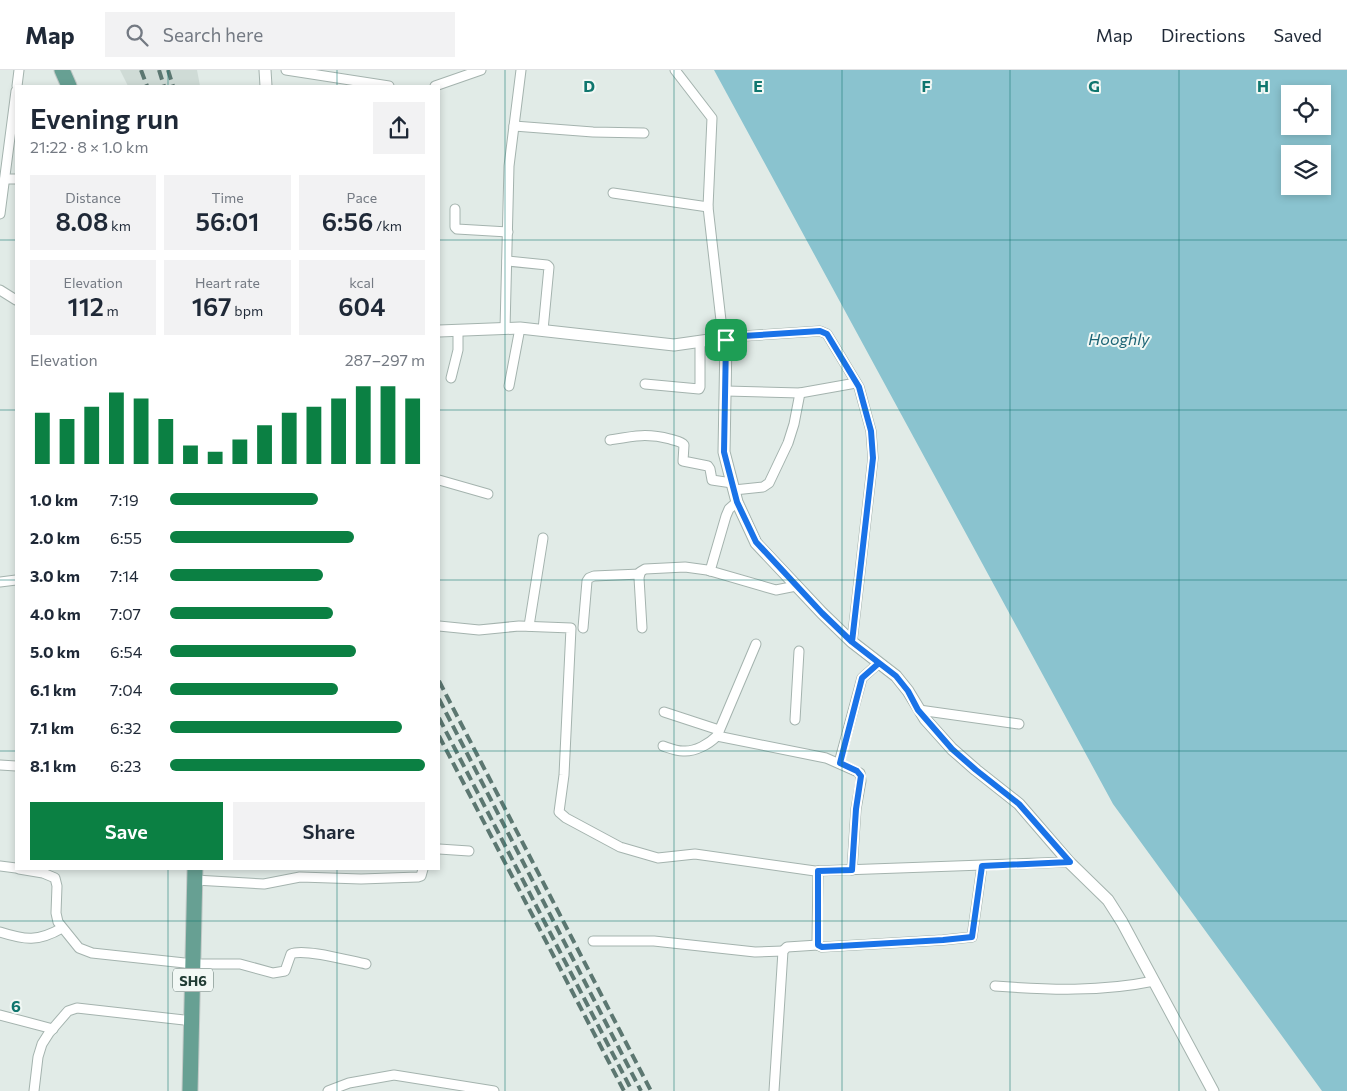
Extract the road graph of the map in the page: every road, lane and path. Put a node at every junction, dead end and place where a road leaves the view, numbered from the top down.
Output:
1 (19, 70) edge
2 (62, 70) edge
3 (265, 70) edge
4 (286, 70) edge
5 (481, 70) edge
6 (521, 70) edge
7 (675, 70) edge
8 (467, 72) edge
9 (361, 84) edge
10 (17, 85) edge
11 (69, 85) edge
12 (266, 85) edge
13 (375, 85) edge
14 (437, 85) edge
15 (15, 99) edge
16 (514, 126) junction
17 (644, 133) dead end
18 (5, 179) junction
19 (15, 179) edge
20 (613, 192) dead end
21 (708, 207) junction
22 (455, 209) dead end
23 (0, 214) edge
24 (508, 232) junction
25 (507, 261) junction
26 (0, 290) edge
27 (15, 299) edge
28 (520, 328) junction
29 (505, 329) junction
30 (542, 330) junction
31 (440, 331) edge
32 (458, 331) junction
33 (725, 339) junction
34 (700, 342) junction
35 (451, 378) dead end
36 (856, 382) junction
37 (645, 384) dead end
38 (509, 386) dead end
39 (726, 392) junction
40 (800, 393) junction
41 (610, 440) dead end
42 (440, 480) edge
43 (733, 486) junction
44 (488, 494) dead end
45 (737, 502) junction
46 (543, 538) dead end
47 (710, 570) junction
48 (640, 574) junction
49 (15, 580) edge
50 (0, 582) edge
51 (796, 586) junction
52 (440, 626) edge
53 (529, 626) junction
54 (583, 628) dead end
55 (642, 628) dead end
56 (852, 642) junction
57 (756, 644) dead end
58 (799, 651) dead end
59 (879, 663) junction
60 (918, 710) junction
61 (664, 712) dead end
62 (796, 720) dead end
63 (1018, 724) dead end
64 (718, 733) junction
65 (663, 746) dead end
66 (840, 763) junction
67 (0, 765) edge
68 (15, 766) edge
69 (440, 850) edge
70 (468, 851) dead end
71 (1070, 862) junction
72 (0, 866) edge
73 (982, 866) junction
74 (15, 868) edge
75 (28, 870) edge
76 (423, 870) edge
77 (852, 870) junction
78 (818, 871) junction
79 (195, 874) edge
80 (62, 928) junction
81 (0, 932) edge
82 (593, 941) dead end
83 (818, 945) junction
84 (783, 951) junction
85 (194, 964) junction
86 (366, 964) dead end
87 (1154, 981) junction
88 (995, 986) dead end
89 (0, 1015) edge
90 (192, 1021) junction
91 (53, 1029) junction
92 (34, 1091) edge
93 (190, 1091) edge
94 (328, 1091) edge
95 (494, 1091) edge
96 (774, 1091) edge
97 (1213, 1091) edge

1 - 10 street
2 - 11 main road
3 - 12 street
4 - 9 street
5 - 8 street
6 - 16 street
7 - 21 street
8 - 14 street
9 - 13 street
15 - 18 street
16 - 17 street
16 - 24 street
18 - 19 street
18 - 23 street
20 - 21 street
21 - 33 street
22 - 24 street
24 - 25 street
25 - 29 street
25 - 30 street
26 - 27 street
28 - 29 street
28 - 30 street
28 - 38 street
29 - 32 street
30 - 34 street
31 - 32 street
32 - 35 street
33 - 34 street
33 - 36 street
33 - 39 street
34 - 37 street
36 - 40 street
36 - 56 street
39 - 40 street
39 - 43 street
40 - 43 street
41 - 43 street
42 - 44 street
43 - 45 street
45 - 47 street
45 - 51 street
46 - 53 street
47 - 48 street
47 - 51 street
48 - 54 street
48 - 55 street
49 - 50 street
51 - 56 street
52 - 53 street
53 - 78 street
56 - 59 street
57 - 64 street
58 - 62 street
59 - 60 street
59 - 66 street
60 - 63 street
60 - 71 street
61 - 64 street
64 - 65 street
64 - 66 street
66 - 77 street
67 - 68 street
69 - 70 street
71 - 73 street
71 - 87 street
72 - 74 street
73 - 77 street
73 - 83 street
75 - 80 street
76 - 79 street
77 - 78 street
78 - 83 street
79 - 85 main road, SH6
80 - 81 street
80 - 85 street
82 - 84 street
83 - 84 street
84 - 96 street
85 - 86 street
85 - 90 main road, SH6
87 - 88 street
87 - 97 street
89 - 91 street
90 - 91 street
90 - 93 main road, SH6
91 - 92 street
94 - 95 street

